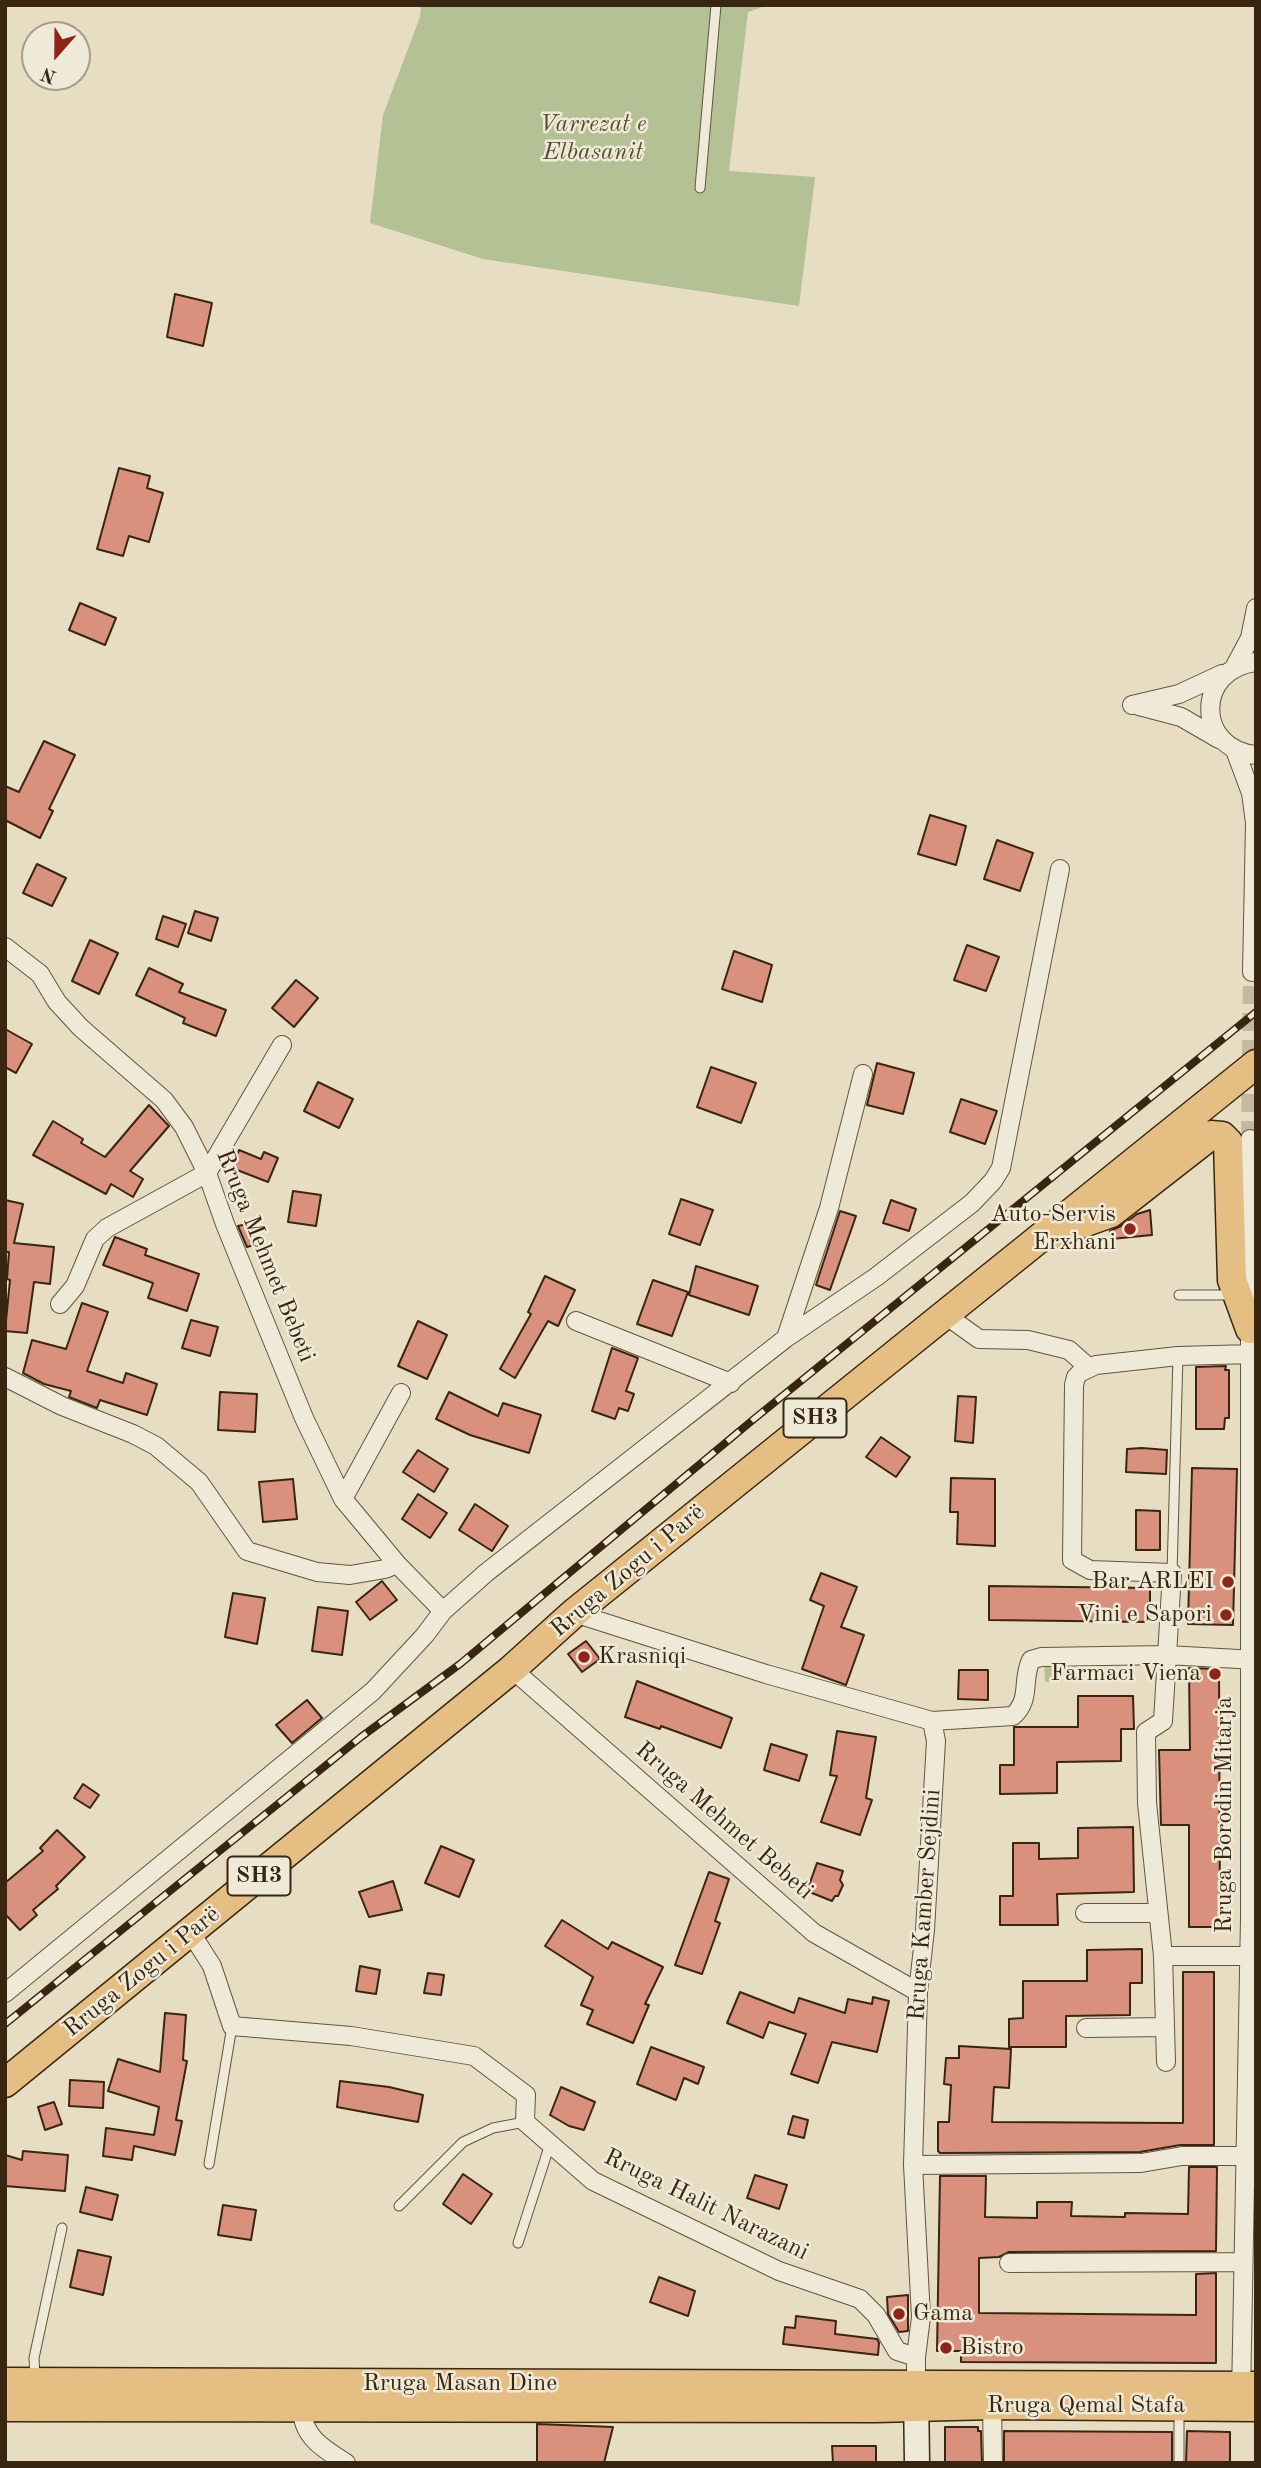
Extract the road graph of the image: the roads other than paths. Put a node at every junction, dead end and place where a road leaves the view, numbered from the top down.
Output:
1 (716, 5) edge
2 (701, 188) dead end
3 (1256, 608) edge
4 (1256, 662) edge
5 (1231, 669) junction
6 (1230, 746) junction
7 (1256, 755) edge
8 (1255, 821) edge
9 (1060, 869) dead end
10 (5, 947) edge
11 (1252, 972) dead end
12 (282, 1045) dead end
13 (1256, 1064) edge
14 (863, 1074) dead end
15 (1250, 1139) dead end
16 (207, 1173) junction
17 (1035, 1240) junction
18 (1179, 1295) dead end
19 (60, 1304) dead end
20 (944, 1314) junction
21 (576, 1321) dead end
22 (1248, 1323) edge
23 (786, 1338) junction
24 (1178, 1356) junction
25 (1088, 1367) junction
26 (5, 1377) edge
27 (730, 1383) junction
28 (401, 1393) dead end
29 (1254, 1406) edge
30 (343, 1499) junction
31 (1253, 1524) edge
32 (397, 1564) junction
33 (1172, 1573) junction
34 (443, 1611) junction
35 (574, 1613) junction
36 (1167, 1655) junction
37 (1252, 1660) edge
38 (512, 1669) junction
39 (932, 1721) junction
40 (1253, 1836) edge
41 (1086, 1913) dead end
42 (1158, 1913) junction
43 (191, 1933) junction
44 (1163, 1956) junction
45 (1249, 1956) junction
46 (918, 1992) junction
47 (5, 1993) edge
48 (232, 2026) junction
49 (1165, 2027) junction
50 (1086, 2028) dead end
51 (1166, 2062) dead end
52 (5, 2083) edge
53 (525, 2122) junction
54 (550, 2144) junction
55 (1246, 2156) junction
56 (209, 2164) dead end
57 (913, 2165) junction
58 (399, 2206) dead end
59 (62, 2228) dead end
60 (518, 2243) dead end
61 (1242, 2262) junction
62 (1009, 2263) dead end
63 (916, 2357) junction
64 (5, 2382) edge
65 (36, 2382) junction
66 (1248, 2396) edge
67 (916, 2397) junction
68 (992, 2405) junction
69 (1179, 2406) junction
70 (5, 2407) edge
71 (302, 2408) junction
72 (346, 2463) edge
73 (917, 2463) edge
74 (993, 2463) edge
75 (1178, 2463) edge

1 - 2 lane
3 - 5 street
4 - 5 street
5 - 6 street
5 - 6 street
6 - 7 street
6 - 8 street
8 - 11 street
9 - 23 street
10 - 16 street, Rruga Mehmet Bebeti
12 - 16 street
13 - 17 main road, Rruga Zogu i Parë / SH3
14 - 23 street
15 - 22 street, Rruga Borodin Mitarja
16 - 19 street
16 - 30 street, Rruga Mehmet Bebeti
17 - 20 main road, Rruga Zogu i Parë / SH3
17 - 22 main road
18 - 22 lane
20 - 25 street
20 - 35 main road, Rruga Zogu i Parë / SH3
21 - 27 street
22 - 24 street
22 - 29 street, Rruga Borodin Mitarja
23 - 27 street
24 - 25 street
24 - 33 lane
25 - 33 street
26 - 32 street
27 - 34 street
28 - 30 street
29 - 31 street, Rruga Borodin Mitarja
30 - 32 street, Rruga Mehmet Bebeti
31 - 37 street, Rruga Borodin Mitarja
32 - 34 street, Rruga Mehmet Bebeti
33 - 36 street
34 - 47 street
35 - 38 main road, Rruga Zogu i Parë / SH3
35 - 39 street
36 - 37 street
36 - 39 street
36 - 42 street
37 - 40 street, Rruga Borodin Mitarja
38 - 43 main road, Rruga Zogu i Parë / SH3
38 - 46 street, Rruga Mehmet Bebeti
39 - 46 street, Rruga Kamber Sejdini
40 - 45 street, Rruga Borodin Mitarja
41 - 42 street
42 - 44 street
43 - 48 street
43 - 52 main road, Rruga Zogu i Parë / SH3
44 - 45 street
44 - 49 street
45 - 55 street, Rruga Borodin Mitarja
46 - 57 street, Rruga Kamber Sejdini
48 - 53 street
48 - 56 lane
49 - 50 street
49 - 51 street
53 - 54 street, Rruga Halit Narazani
53 - 58 lane
54 - 60 lane
54 - 63 street, Rruga Halit Narazani
55 - 57 street
55 - 61 street, Rruga Borodin Mitarja
57 - 63 street, Rruga Kamber Sejdini
59 - 65 lane
61 - 62 street
61 - 66 street, Rruga Borodin Mitarja
63 - 67 street, Rruga Kamber Sejdini
64 - 65 main road, Rruga Masan Dine
65 - 67 main road, Rruga Masan Dine
66 - 67 main road, Rruga Qemal Stafa
66 - 69 main road, Rruga Qemal Stafa
67 - 68 main road, Rruga Qemal Stafa
67 - 71 main road, Rruga Masan Dine
67 - 73 main road, Rruga Kamber Sejdini
68 - 69 main road, Rruga Qemal Stafa
68 - 74 street
69 - 75 lane
70 - 71 main road, Rruga Masan Dine
71 - 72 street

